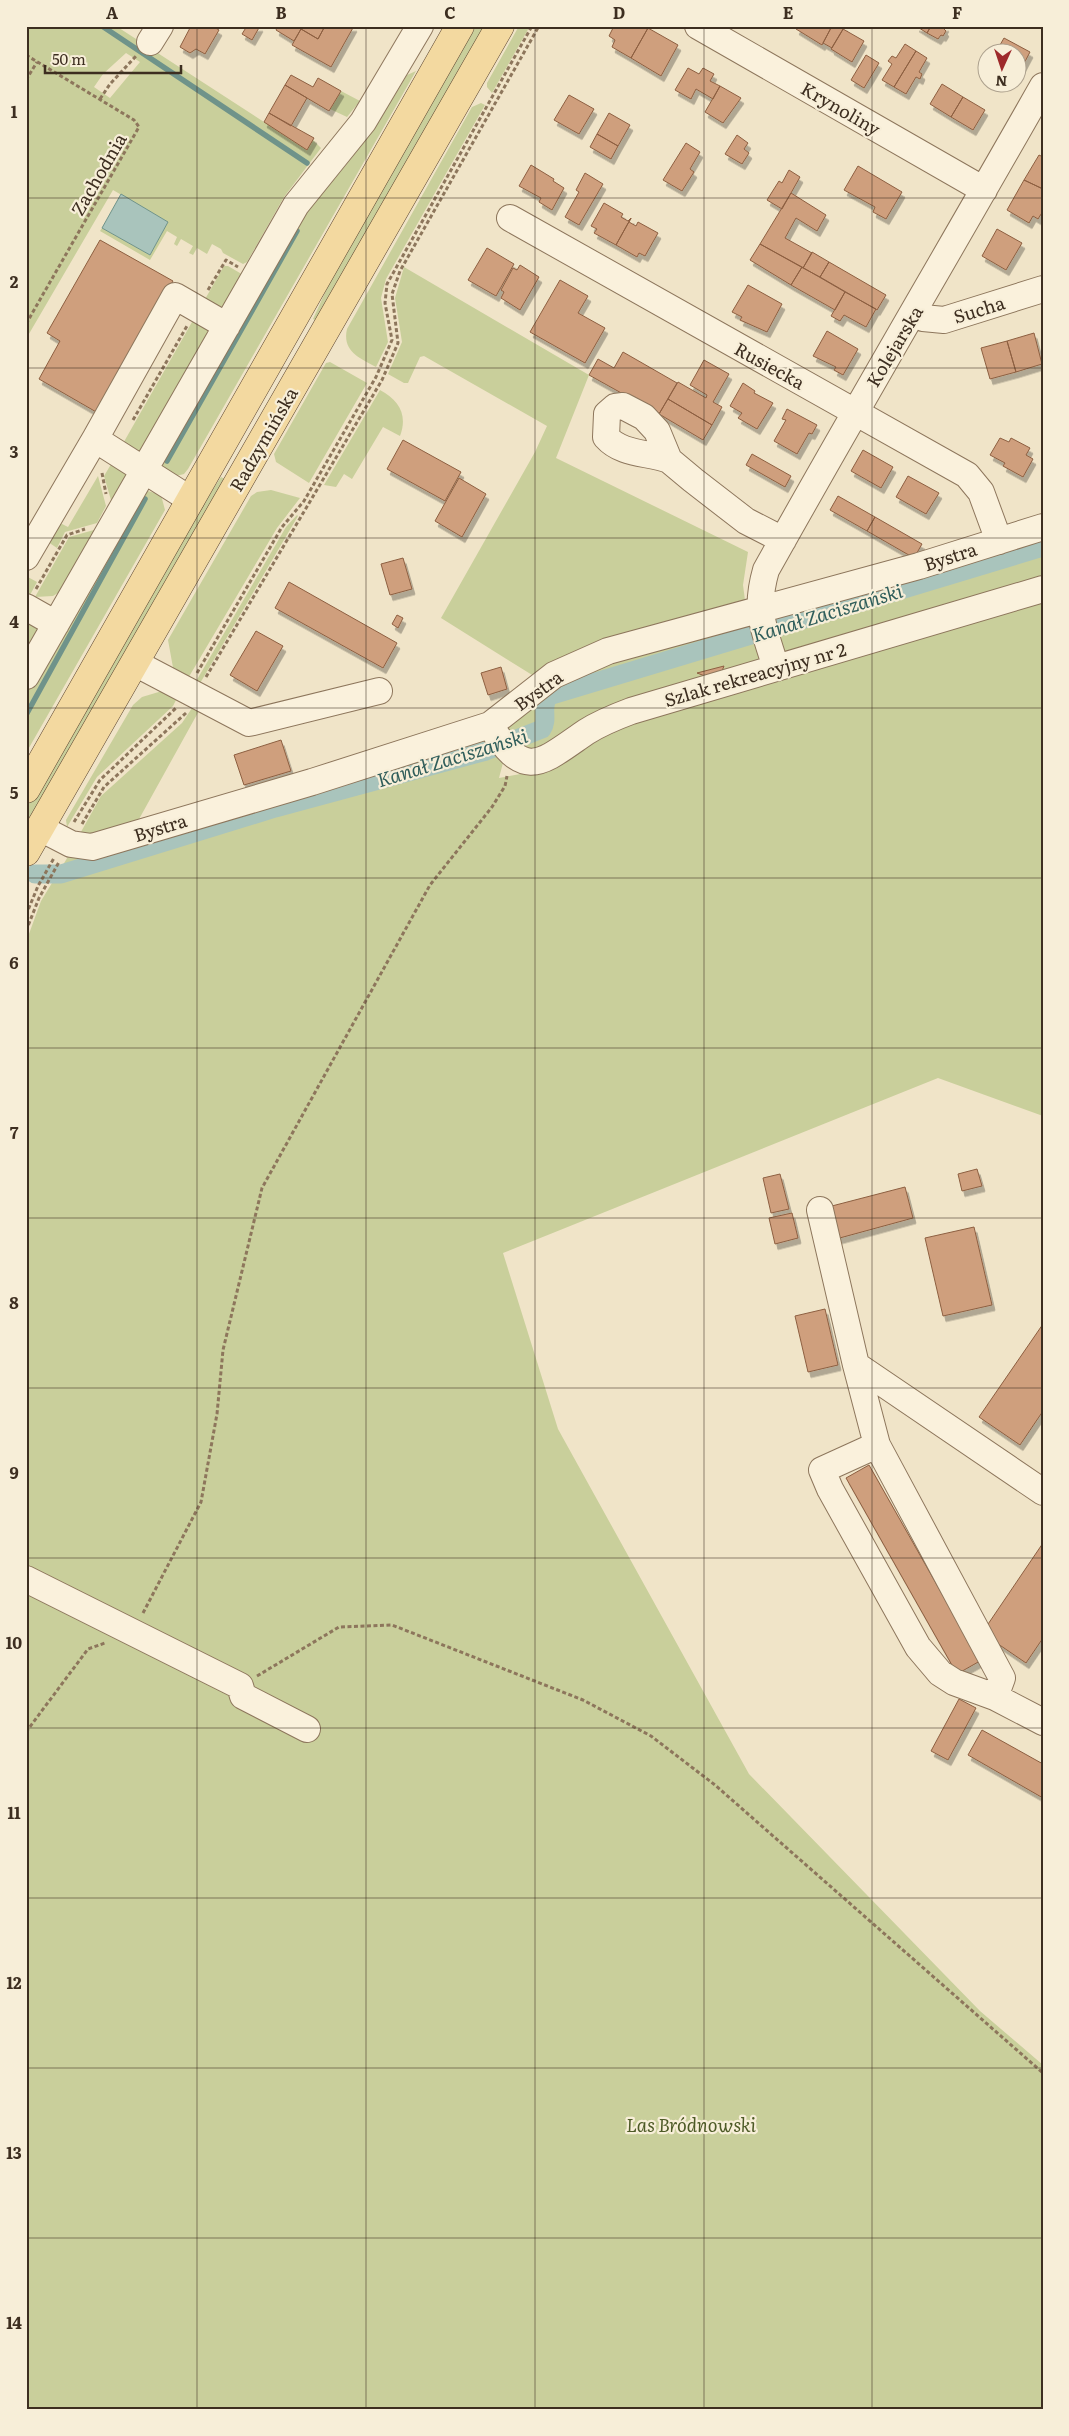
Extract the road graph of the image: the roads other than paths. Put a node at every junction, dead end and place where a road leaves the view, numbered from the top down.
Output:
1 (420, 26) edge
2 (460, 26) edge
3 (500, 26) edge
4 (698, 26) edge
5 (1043, 86) edge
6 (984, 190) junction
7 (510, 218) dead end
8 (1043, 289) edge
9 (914, 313) junction
10 (227, 326) junction
11 (855, 414) junction
12 (105, 446) junction
13 (669, 460) dead end
14 (144, 470) junction
15 (191, 500) junction
16 (1043, 527) edge
17 (783, 540) junction
18 (999, 541) junction
19 (26, 557) edge
20 (1043, 589) edge
21 (31, 599) edge
22 (56, 624) junction
23 (763, 625) junction
24 (135, 663) junction
25 (776, 668) junction
26 (26, 676) edge
27 (379, 691) dead end
28 (503, 743) junction
29 (26, 789) edge
30 (40, 828) junction
31 (26, 852) edge
32 (820, 1210) dead end
33 (856, 1365) junction
34 (877, 1445) junction
35 (1043, 1492) edge
36 (26, 1579) edge
37 (995, 1697) junction
38 (1043, 1722) edge
39 (307, 1729) dead end

1 - 10 street
2 - 15 main road, Radzymińska
3 - 24 main road, Radzymińska
4 - 6 street, Krynoliny
5 - 6 street, Kolejarska
6 - 9 street, Kolejarska
7 - 11 street, Rusiecka
8 - 9 street, Sucha
9 - 11 street, Kolejarska
10 - 12 street
10 - 14 street
11 - 17 street, Kolejarska
11 - 18 street, Rusiecka
12 - 14 street
12 - 19 street
13 - 17 street
14 - 15 street
14 - 22 street
15 - 29 main road, Radzymińska
16 - 18 street, Bystra
17 - 23 street, Kolejarska
18 - 23 street, Bystra
20 - 25 street, Szlak rekreacyjny nr 2
21 - 22 street
22 - 26 street
23 - 25 street
23 - 28 street, Bystra
24 - 27 street
24 - 30 main road, Radzymińska
25 - 28 street, Szlak rekreacyjny nr 2
28 - 30 street, Bystra
30 - 31 main road, Radzymińska
32 - 33 street
33 - 34 street
33 - 35 street
34 - 37 street
34 - 37 street
36 - 39 street
37 - 38 street

